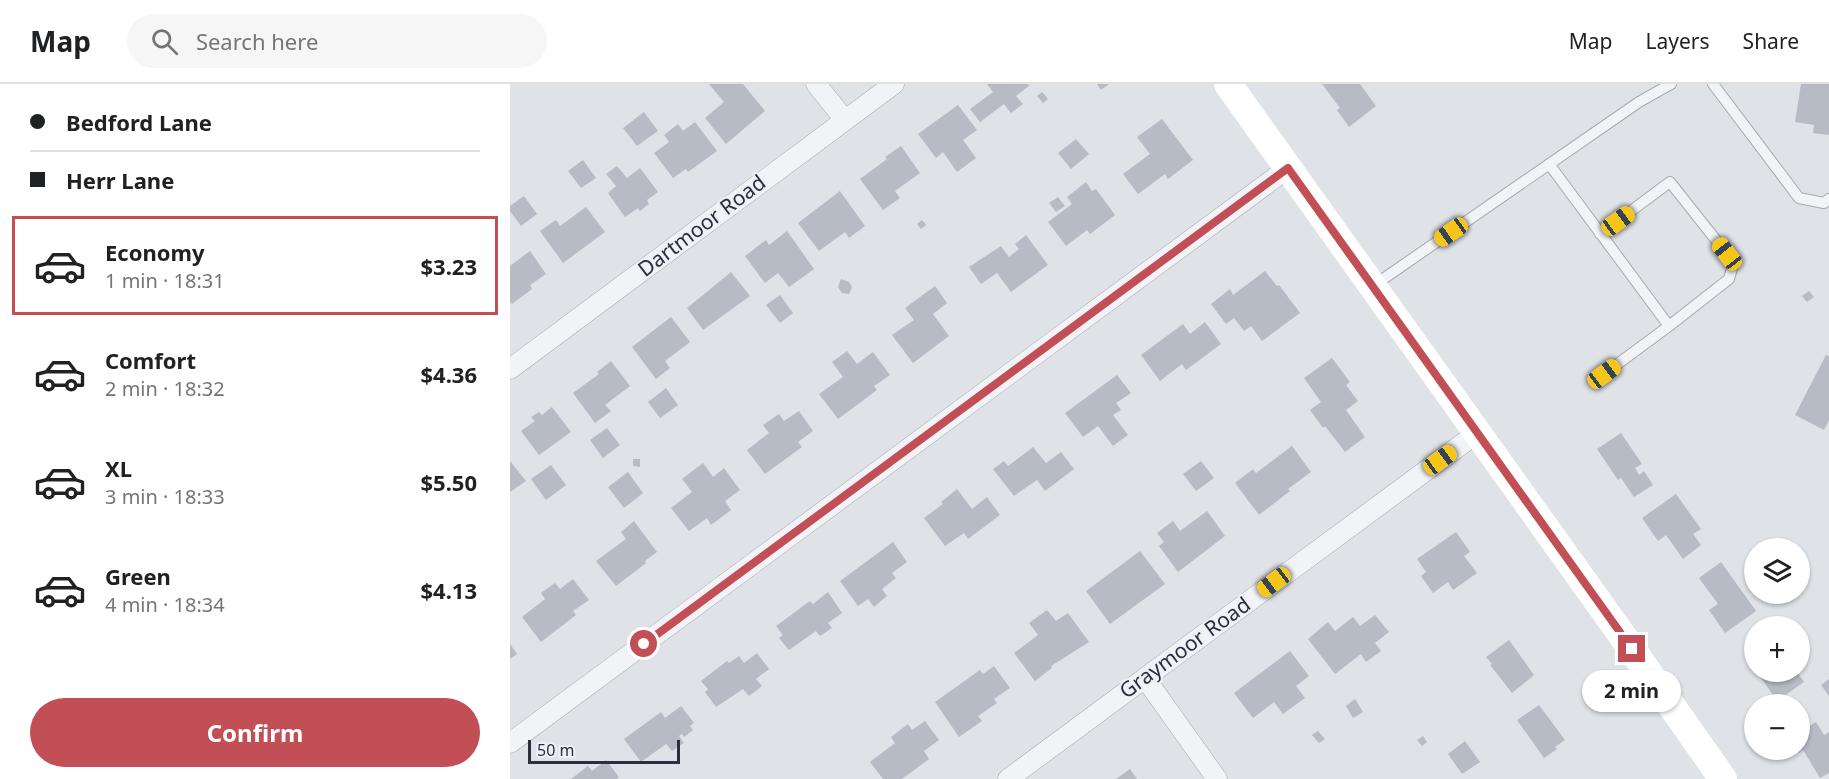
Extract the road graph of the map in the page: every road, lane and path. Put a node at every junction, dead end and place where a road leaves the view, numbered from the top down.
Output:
1 (816, 84) edge
2 (894, 84) edge
3 (1227, 84) edge
4 (1671, 84) edge
5 (1713, 84) edge
6 (845, 120) junction
7 (1548, 164) junction
8 (1288, 168) junction
9 (1829, 200) edge
10 (1600, 234) junction
11 (1372, 286) junction
12 (1669, 326) junction
13 (510, 369) edge
14 (1604, 374) dead end
15 (1477, 433) junction
16 (1145, 678) junction
17 (510, 743) edge
18 (1008, 779) edge
19 (1217, 779) edge
20 (1723, 779) edge

1 - 6 street
2 - 6 street, Dartmoor Road
3 - 8 main road
4 - 7 lane
5 - 9 lane
6 - 13 street, Dartmoor Road
7 - 10 lane
7 - 11 lane
8 - 11 main road
8 - 17 street
10 - 12 lane
10 - 12 lane
11 - 15 main road
12 - 14 lane
15 - 16 street, Graymoor Road
15 - 20 main road
16 - 18 street, Graymoor Road
16 - 19 street

